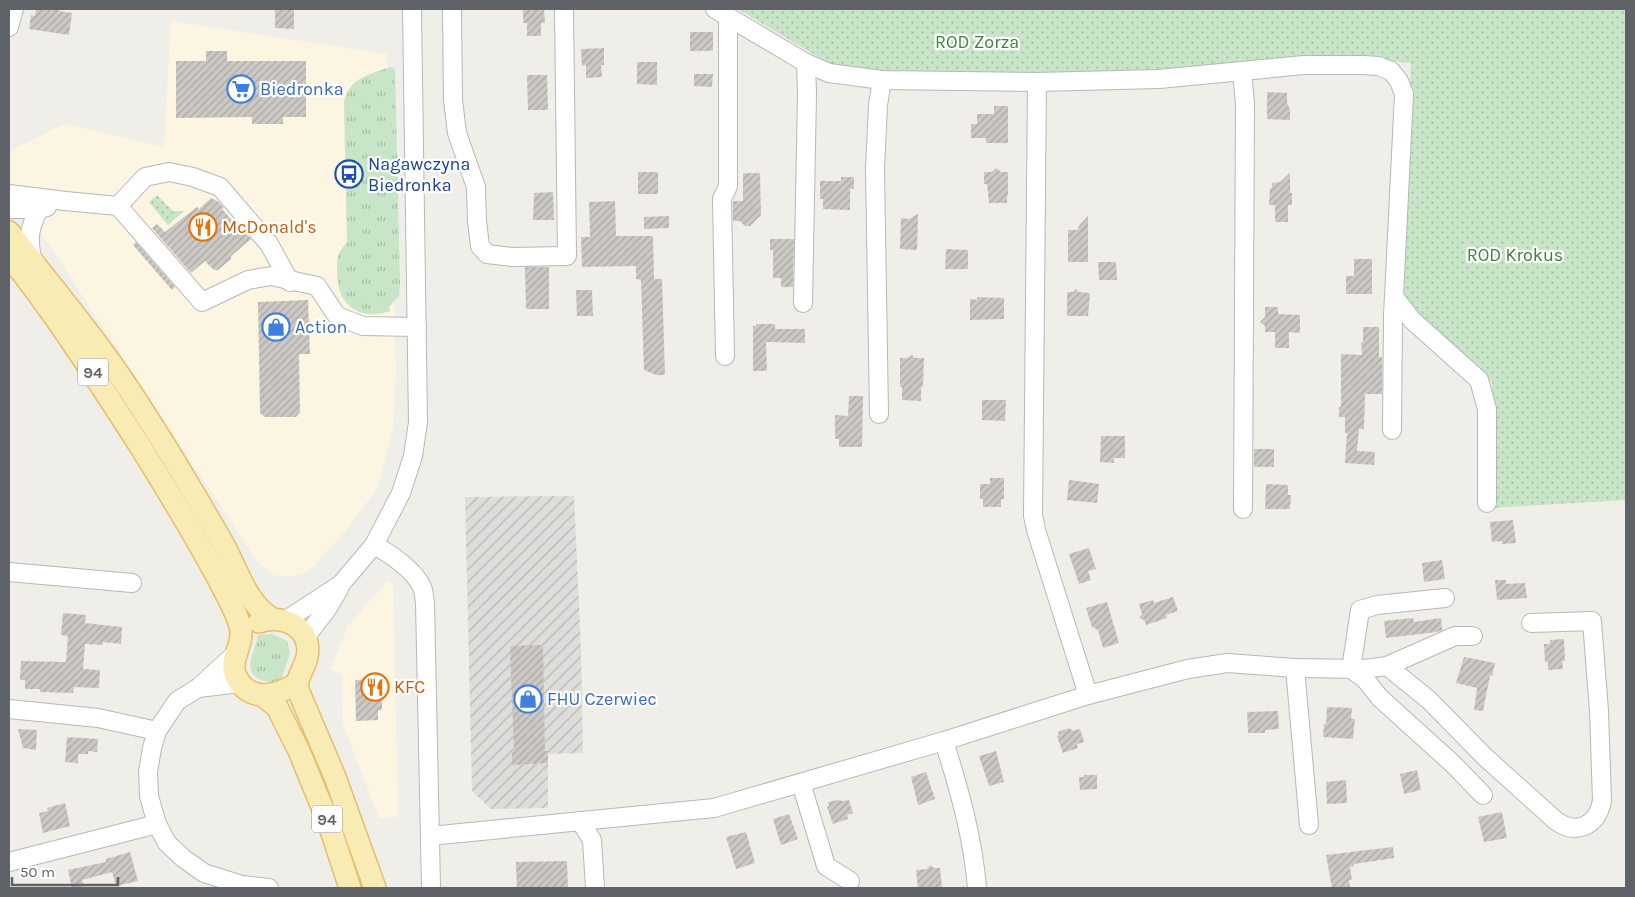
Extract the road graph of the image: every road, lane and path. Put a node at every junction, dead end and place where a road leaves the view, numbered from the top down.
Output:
1 (14, 9) edge
2 (412, 9) edge
3 (452, 9) edge
4 (564, 9) edge
5 (721, 13) edge
6 (9, 28) edge
7 (806, 63) junction
8 (1242, 72) junction
9 (878, 76) junction
10 (1037, 82) junction
11 (9, 194) edge
12 (62, 202) junction
13 (118, 206) junction
14 (9, 209) edge
15 (39, 209) junction
16 (9, 232) edge
17 (9, 256) edge
18 (34, 263) junction
19 (290, 282) junction
20 (1395, 298) junction
21 (803, 303) dead end
22 (417, 327) junction
23 (725, 356) dead end
24 (879, 414) dead end
25 (1392, 430) dead end
26 (1487, 503) dead end
27 (1243, 509) dead end
28 (374, 545) junction
29 (9, 572) edge
30 (132, 583) dead end
31 (341, 584) junction
32 (1445, 598) dead end
33 (279, 619) junction
34 (1531, 624) dead end
35 (241, 632) junction
36 (1473, 636) dead end
37 (305, 638) junction
38 (235, 654) junction
39 (1387, 666) junction
40 (1295, 668) junction
41 (1351, 669) junction
42 (297, 682) junction
43 (240, 683) junction
44 (198, 688) junction
45 (262, 695) junction
46 (1088, 695) junction
47 (9, 709) edge
48 (158, 731) junction
49 (944, 741) junction
50 (801, 783) junction
51 (1483, 795) dead end
52 (580, 821) junction
53 (157, 824) junction
54 (1309, 825) dead end
55 (430, 836) junction
56 (9, 862) edge
57 (850, 881) dead end
58 (269, 888) edge
59 (350, 888) edge
60 (375, 888) edge
61 (431, 888) edge
62 (595, 888) edge
63 (977, 888) edge

1 - 6 street
2 - 22 street
3 - 4 street
5 - 7 street
5 - 23 street
7 - 9 street
7 - 21 street
8 - 10 street
8 - 20 street
8 - 27 street
9 - 10 street
9 - 24 street
10 - 46 street
11 - 12 street
12 - 13 street
12 - 15 street
13 - 19 street
13 - 19 street
14 - 15 street
15 - 18 street
16 - 18 main road, 94
17 - 35 main road, 94
18 - 33 main road, 94
19 - 22 street
20 - 25 street
20 - 26 street
22 - 28 street
28 - 31 street
28 - 55 street
29 - 30 street
31 - 33 street
31 - 37 street
32 - 41 street
33 - 35 main road
33 - 37 main road, 94
34 - 39 street
35 - 38 main road
36 - 39 street
37 - 42 main road
38 - 43 main road
38 - 44 street
39 - 41 street
40 - 41 street
40 - 46 street
40 - 54 street
41 - 51 street
42 - 45 main road
42 - 60 main road, 94
43 - 44 street
43 - 45 main road, 94
44 - 48 street
45 - 59 main road, 94
46 - 49 street
47 - 48 street
48 - 53 street
49 - 50 street
49 - 63 street
50 - 52 street
50 - 57 street
52 - 55 street
52 - 62 street
53 - 56 street
53 - 58 street
55 - 61 street

